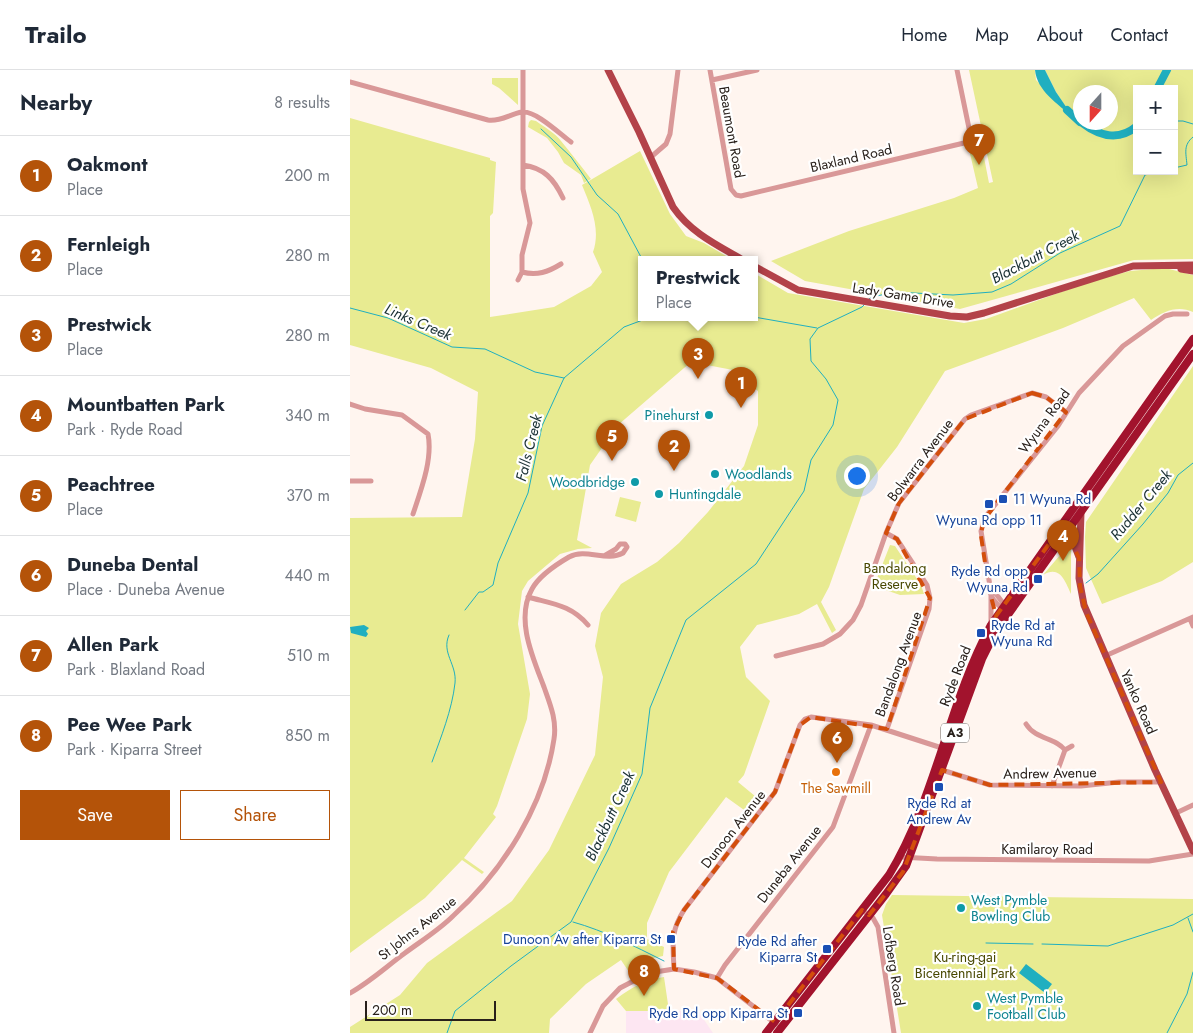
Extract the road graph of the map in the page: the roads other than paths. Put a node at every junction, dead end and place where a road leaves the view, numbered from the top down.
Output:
1 (523, 70) edge
2 (608, 70) edge
3 (678, 70) edge
4 (710, 70) edge
5 (757, 70) edge
6 (957, 70) edge
7 (712, 80) junction
8 (350, 82) edge
9 (523, 112) junction
10 (571, 142) dead end
11 (651, 157) junction
12 (523, 166) junction
13 (736, 195) joint
14 (563, 198) dead end
15 (737, 256) edge
16 (561, 264) dead end
17 (1166, 266) junction
18 (1193, 266) edge
19 (758, 268) edge
20 (1193, 271) edge
21 (522, 272) junction
22 (518, 280) dead end
23 (1187, 314) dead end
24 (1193, 340) edge
25 (1193, 354) edge
26 (350, 404) edge
27 (1066, 412) junction
28 (350, 481) edge
29 (371, 481) dead end
30 (1081, 512) junction
31 (413, 514) dead end
32 (1066, 529) junction
33 (886, 533) junction
34 (1080, 546) junction
35 (604, 556) dead end
36 (1080, 558) junction
37 (990, 586) junction
38 (991, 596) junction
39 (528, 597) junction
40 (1005, 608) junction
41 (1191, 618) edge
42 (588, 625) dead end
43 (991, 625) junction
44 (1193, 626) edge
45 (776, 656) dead end
46 (1105, 656) junction
47 (1026, 724) dead end
48 (871, 725) junction
49 (886, 729) junction
50 (1072, 746) dead end
51 (942, 748) junction
52 (1065, 750) junction
53 (942, 770) junction
54 (1162, 782) junction
55 (1052, 786) junction
56 (1193, 805) edge
57 (1176, 813) junction
58 (1193, 852) edge
59 (900, 857) junction
60 (910, 858) junction
61 (862, 910) junction
62 (870, 915) junction
63 (674, 969) junction
64 (717, 978) junction
65 (350, 993) edge
66 (774, 1022) junction
67 (779, 1030) edge
68 (590, 1033) edge
69 (766, 1033) edge
70 (894, 1033) edge

1 - 9 street
2 - 11 main road
3 - 11 street
4 - 7 street, Beaumont Road
5 - 7 street
6 - 13 street, Blaxland Road
7 - 13 street, Beaumont Road
8 - 9 street
9 - 10 street
9 - 12 street
11 - 15 main road
12 - 14 street
12 - 21 street
16 - 21 street
17 - 18 main road, Lady Game Drive
17 - 19 main road, Lady Game Drive
17 - 20 main road, Lady Game Drive
21 - 22 street
23 - 27 street, Wyuna Road
24 - 32 highway, Ryde Road / A3
25 - 30 highway, Ryde Road / A3
26 - 31 street
27 - 33 street, Bolwarra Avenue
27 - 37 street, Wyuna Road
28 - 29 street
30 - 32 highway, Ryde Road / A3
30 - 34 main road, Yanko Road
32 - 34 main road
32 - 36 main road, Yanko Road
32 - 40 highway, Ryde Road / A3
33 - 45 street, Bolwarra Avenue
33 - 49 street, Bandalong Avenue
34 - 36 main road, Yanko Road
35 - 39 street
36 - 46 main road, Yanko Road
37 - 38 street, Wyuna Road
37 - 40 street, Wyuna Road
38 - 40 street
38 - 43 street, Wyuna Road
39 - 42 street
39 - 65 street, St Johns Avenue
40 - 43 highway, Ryde Road / A3
40 - 53 highway, Ryde Road / A3
41 - 44 street
41 - 46 street
43 - 51 highway, Ryde Road / A3
46 - 54 main road, Yanko Road
47 - 52 street
48 - 49 street, Dunoon Avenue
48 - 63 street, Dunoon Avenue
48 - 64 street, Duneba Avenue
49 - 51 street, Dunoon Avenue
50 - 52 street
51 - 59 highway, Ryde Road / A3
52 - 55 street
53 - 55 street, Andrew Avenue
53 - 60 highway, Ryde Road / A3
54 - 55 street, Andrew Avenue
54 - 57 main road, Yanko Road
56 - 57 street
57 - 58 main road, Yanko Road
58 - 60 street, Kamilaroy Road
59 - 60 street, Kamilaroy Road
59 - 61 highway, Ryde Road / A3
60 - 62 highway, Ryde Road / A3
61 - 62 street, Lofberg Road
61 - 66 highway, Ryde Road / A3
62 - 67 highway, Ryde Road / A3
62 - 70 street, Lofberg Road
63 - 64 street
63 - 68 street
64 - 66 street
66 - 67 street
66 - 69 highway, Ryde Road / A3

